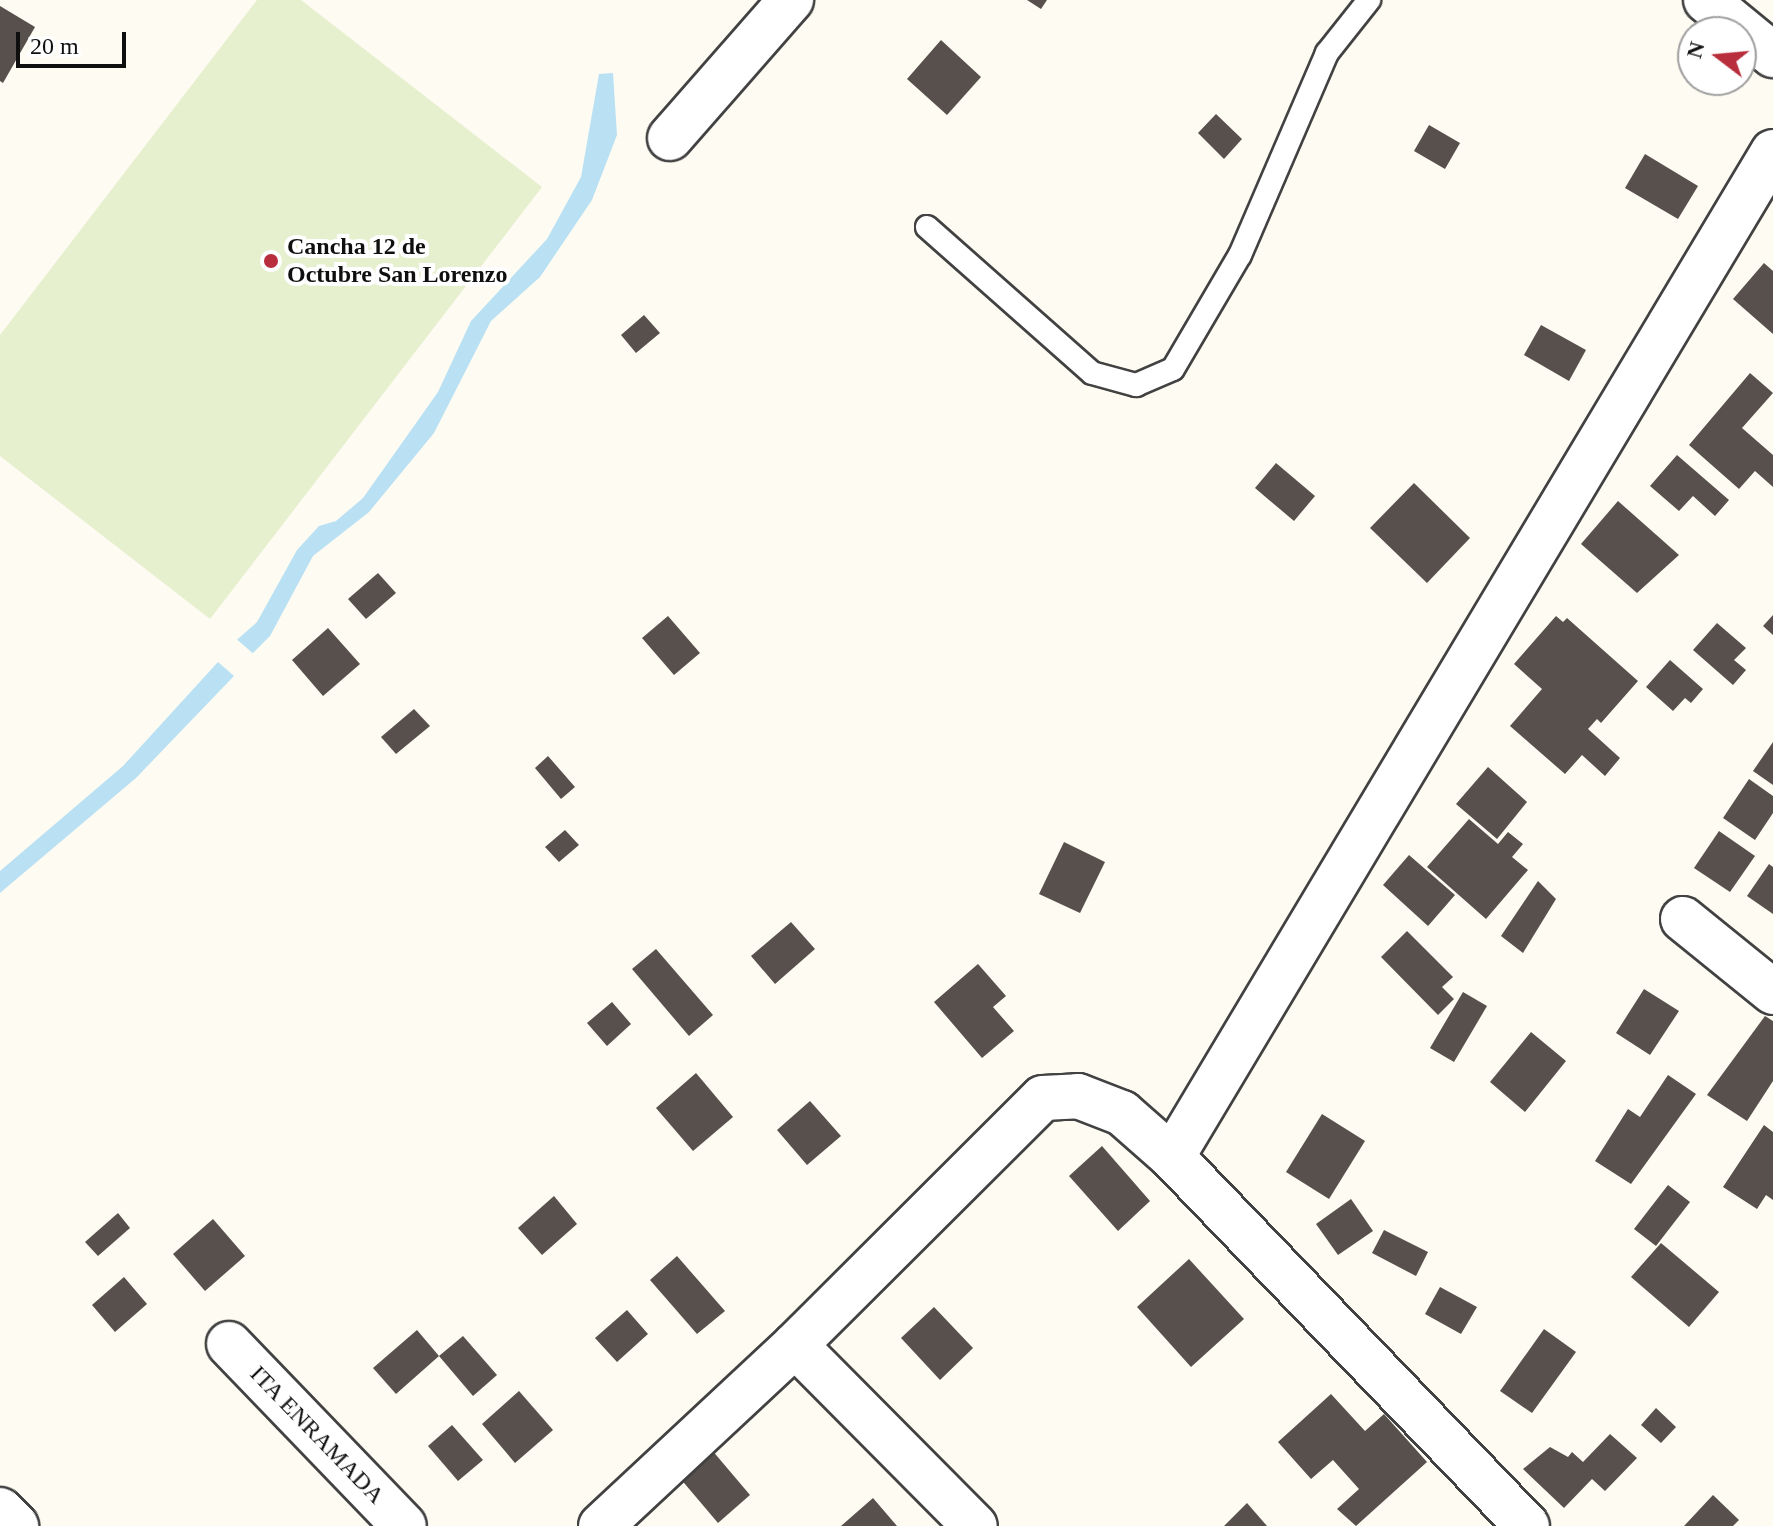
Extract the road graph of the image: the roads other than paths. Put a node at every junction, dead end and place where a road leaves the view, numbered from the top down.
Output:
1 (791, 0) edge
2 (1369, 0) edge
3 (1706, 0) edge
4 (1773, 55) edge
5 (670, 138) dead end
6 (1773, 152) edge
7 (927, 227) dead end
8 (1683, 919) dead end
9 (1773, 992) edge
10 (1172, 1157) junction
11 (229, 1344) dead end
12 (795, 1345) junction
13 (0, 1510) edge
14 (16, 1526) edge
15 (404, 1526) edge
16 (601, 1526) edge
17 (975, 1526) edge
18 (1527, 1526) edge

1 - 5 street
2 - 7 lane
3 - 4 street
6 - 10 street
8 - 9 street
10 - 12 street
10 - 18 street
11 - 15 street, ITA ENRAMADA
12 - 16 street
12 - 17 street
13 - 14 street

